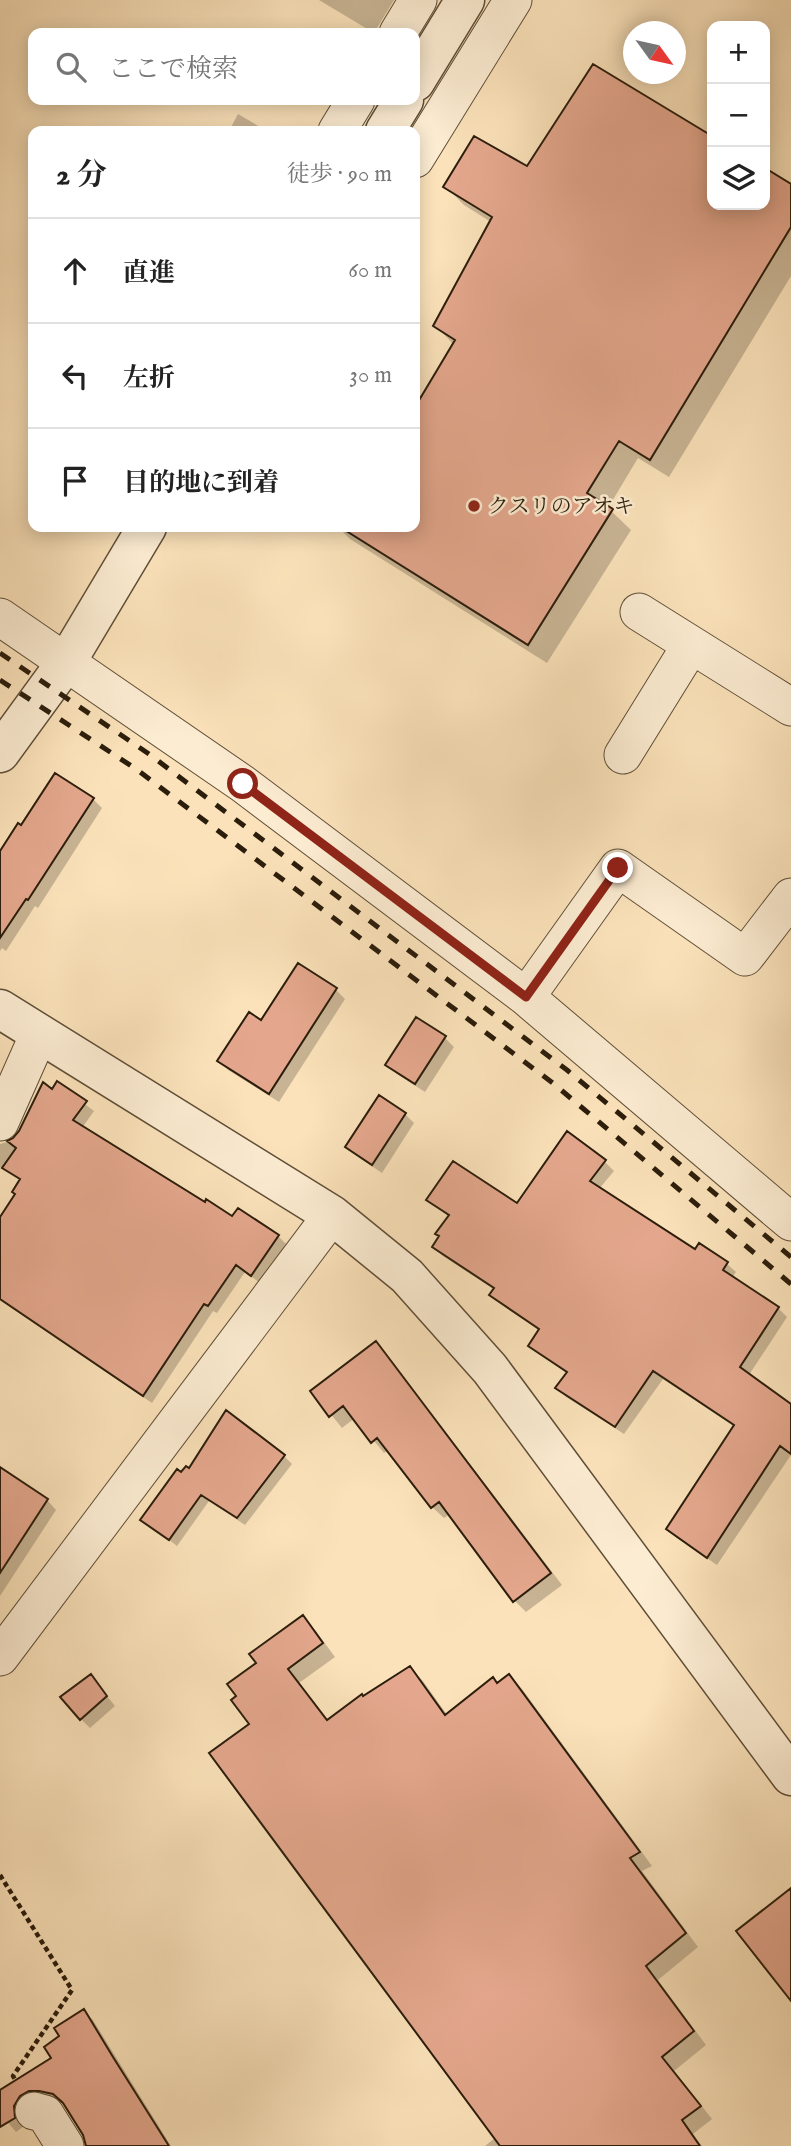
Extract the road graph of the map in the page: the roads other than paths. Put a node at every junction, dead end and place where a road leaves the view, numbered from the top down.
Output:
1 (418, 0) edge
2 (465, 0) edge
3 (513, 0) edge
4 (401, 28) edge
5 (420, 74) edge
6 (353, 105) edge
7 (401, 105) edge
8 (340, 126) edge
9 (387, 126) edge
10 (420, 151) edge
11 (144, 532) edge
12 (639, 612) dead end
13 (0, 617) edge
14 (691, 645) junction
15 (67, 661) junction
16 (791, 707) edge
17 (0, 753) edge
18 (623, 755) dead end
19 (791, 897) edge
20 (526, 997) junction
21 (0, 1009) edge
22 (39, 1034) junction
23 (0, 1122) edge
24 (332, 1215) junction
25 (791, 1222) edge
26 (0, 1657) edge
27 (791, 1776) edge
28 (34, 2111) road end
29 (65, 2146) edge

1 - 4 street
2 - 5 street
3 - 10 street
6 - 8 street
7 - 9 street
11 - 15 street
12 - 14 street
13 - 15 street
14 - 16 street
14 - 18 street
15 - 17 street
15 - 20 street
19 - 20 street
20 - 25 street
21 - 22 street
22 - 23 street
22 - 24 street
24 - 26 street
24 - 27 street
28 - 29 street

